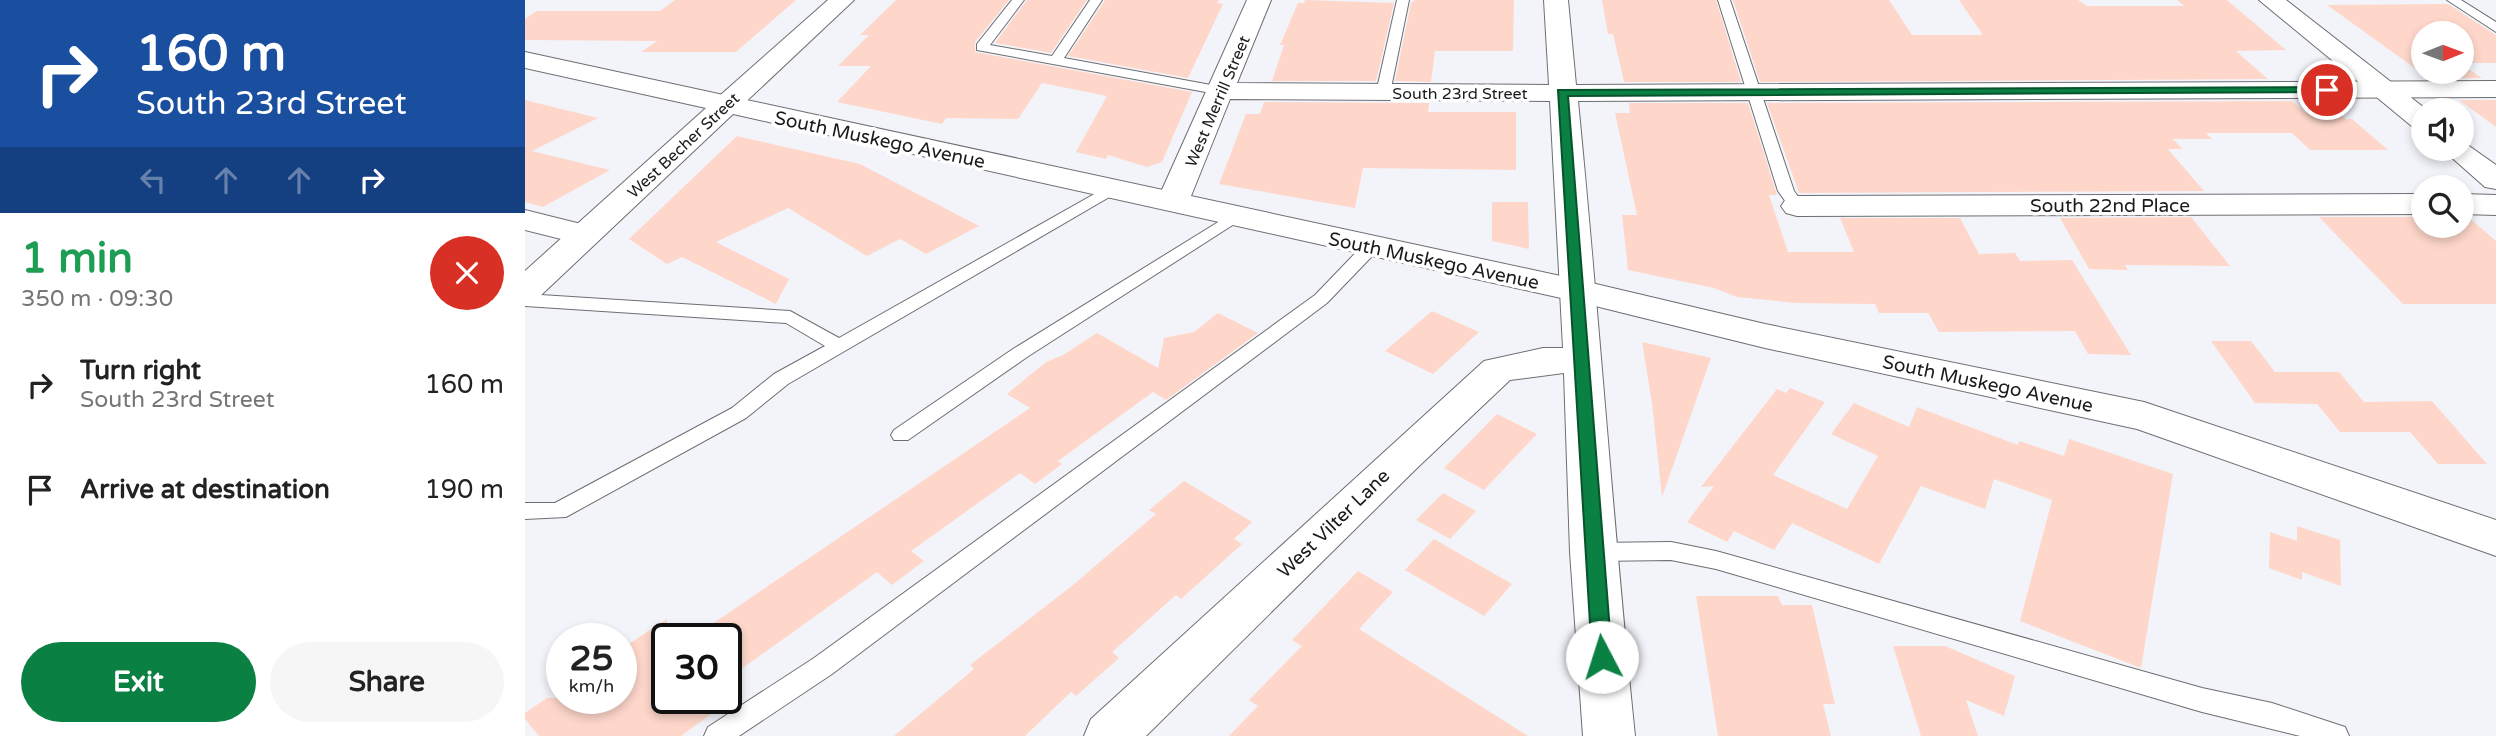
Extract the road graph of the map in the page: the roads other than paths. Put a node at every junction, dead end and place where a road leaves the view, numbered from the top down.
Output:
1 (842, 0) edge
2 (1019, 0) edge
3 (1096, 0) edge
4 (1259, 0) edge
5 (1403, 0) edge
6 (1556, 0) edge
7 (1724, 0) edge
8 (2271, 0) edge
9 (2453, 0) edge
10 (2496, 28) edge
11 (525, 60) edge
12 (1056, 60) junction
13 (2496, 89) edge
14 (2383, 90) junction
15 (1222, 91) junction
16 (1754, 92) junction
17 (1383, 93) junction
18 (1562, 93) junction
19 (726, 105) junction
20 (2411, 112) edge
21 (2472, 161) edge
22 (2496, 180) edge
23 (1112, 189) junction
24 (1173, 201) junction
25 (2411, 204) edge
26 (2474, 204) edge
27 (2496, 205) edge
28 (1797, 206) joint
29 (1236, 216) junction
30 (525, 220) edge
31 (585, 235) junction
32 (1372, 246) junction
33 (525, 290) edge
34 (1579, 291) junction
35 (525, 300) edge
36 (838, 348) junction
37 (1580, 360) junction
38 (901, 435) dead end
39 (525, 511) edge
40 (2496, 538) edge
41 (1593, 552) junction
42 (717, 736) edge
43 (1110, 736) edge
44 (1609, 736) edge
45 (2336, 736) edge

1 - 19 street, West Becher Street
2 - 12 lane
3 - 12 lane
4 - 15 street, West Merrill Street
5 - 17 lane
6 - 18 street
7 - 16 lane
8 - 14 street
9 - 10 lane
11 - 19 street, South Muskego Avenue
12 - 15 lane
13 - 14 street, South 23rd Street
14 - 16 street, South 23rd Street
14 - 20 street
15 - 17 street, South 23rd Street
15 - 24 street, West Merrill Street
16 - 18 street, South 23rd Street
16 - 28 lane
17 - 18 street, South 23rd Street
18 - 34 street
19 - 23 street, South Muskego Avenue
19 - 31 street, West Becher Street
21 - 22 street
23 - 24 street, South Muskego Avenue
23 - 36 lane
24 - 29 street, South Muskego Avenue
25 - 28 street, South 22nd Place
26 - 27 street
29 - 32 street, South Muskego Avenue
29 - 38 lane
30 - 31 street
31 - 33 street, West Becher Street
32 - 34 street, South Muskego Avenue
32 - 42 lane
34 - 37 street
34 - 40 street, South Muskego Avenue
35 - 36 lane
36 - 39 lane
37 - 41 street
37 - 43 street, West Vilter Lane
41 - 44 street
41 - 45 lane

